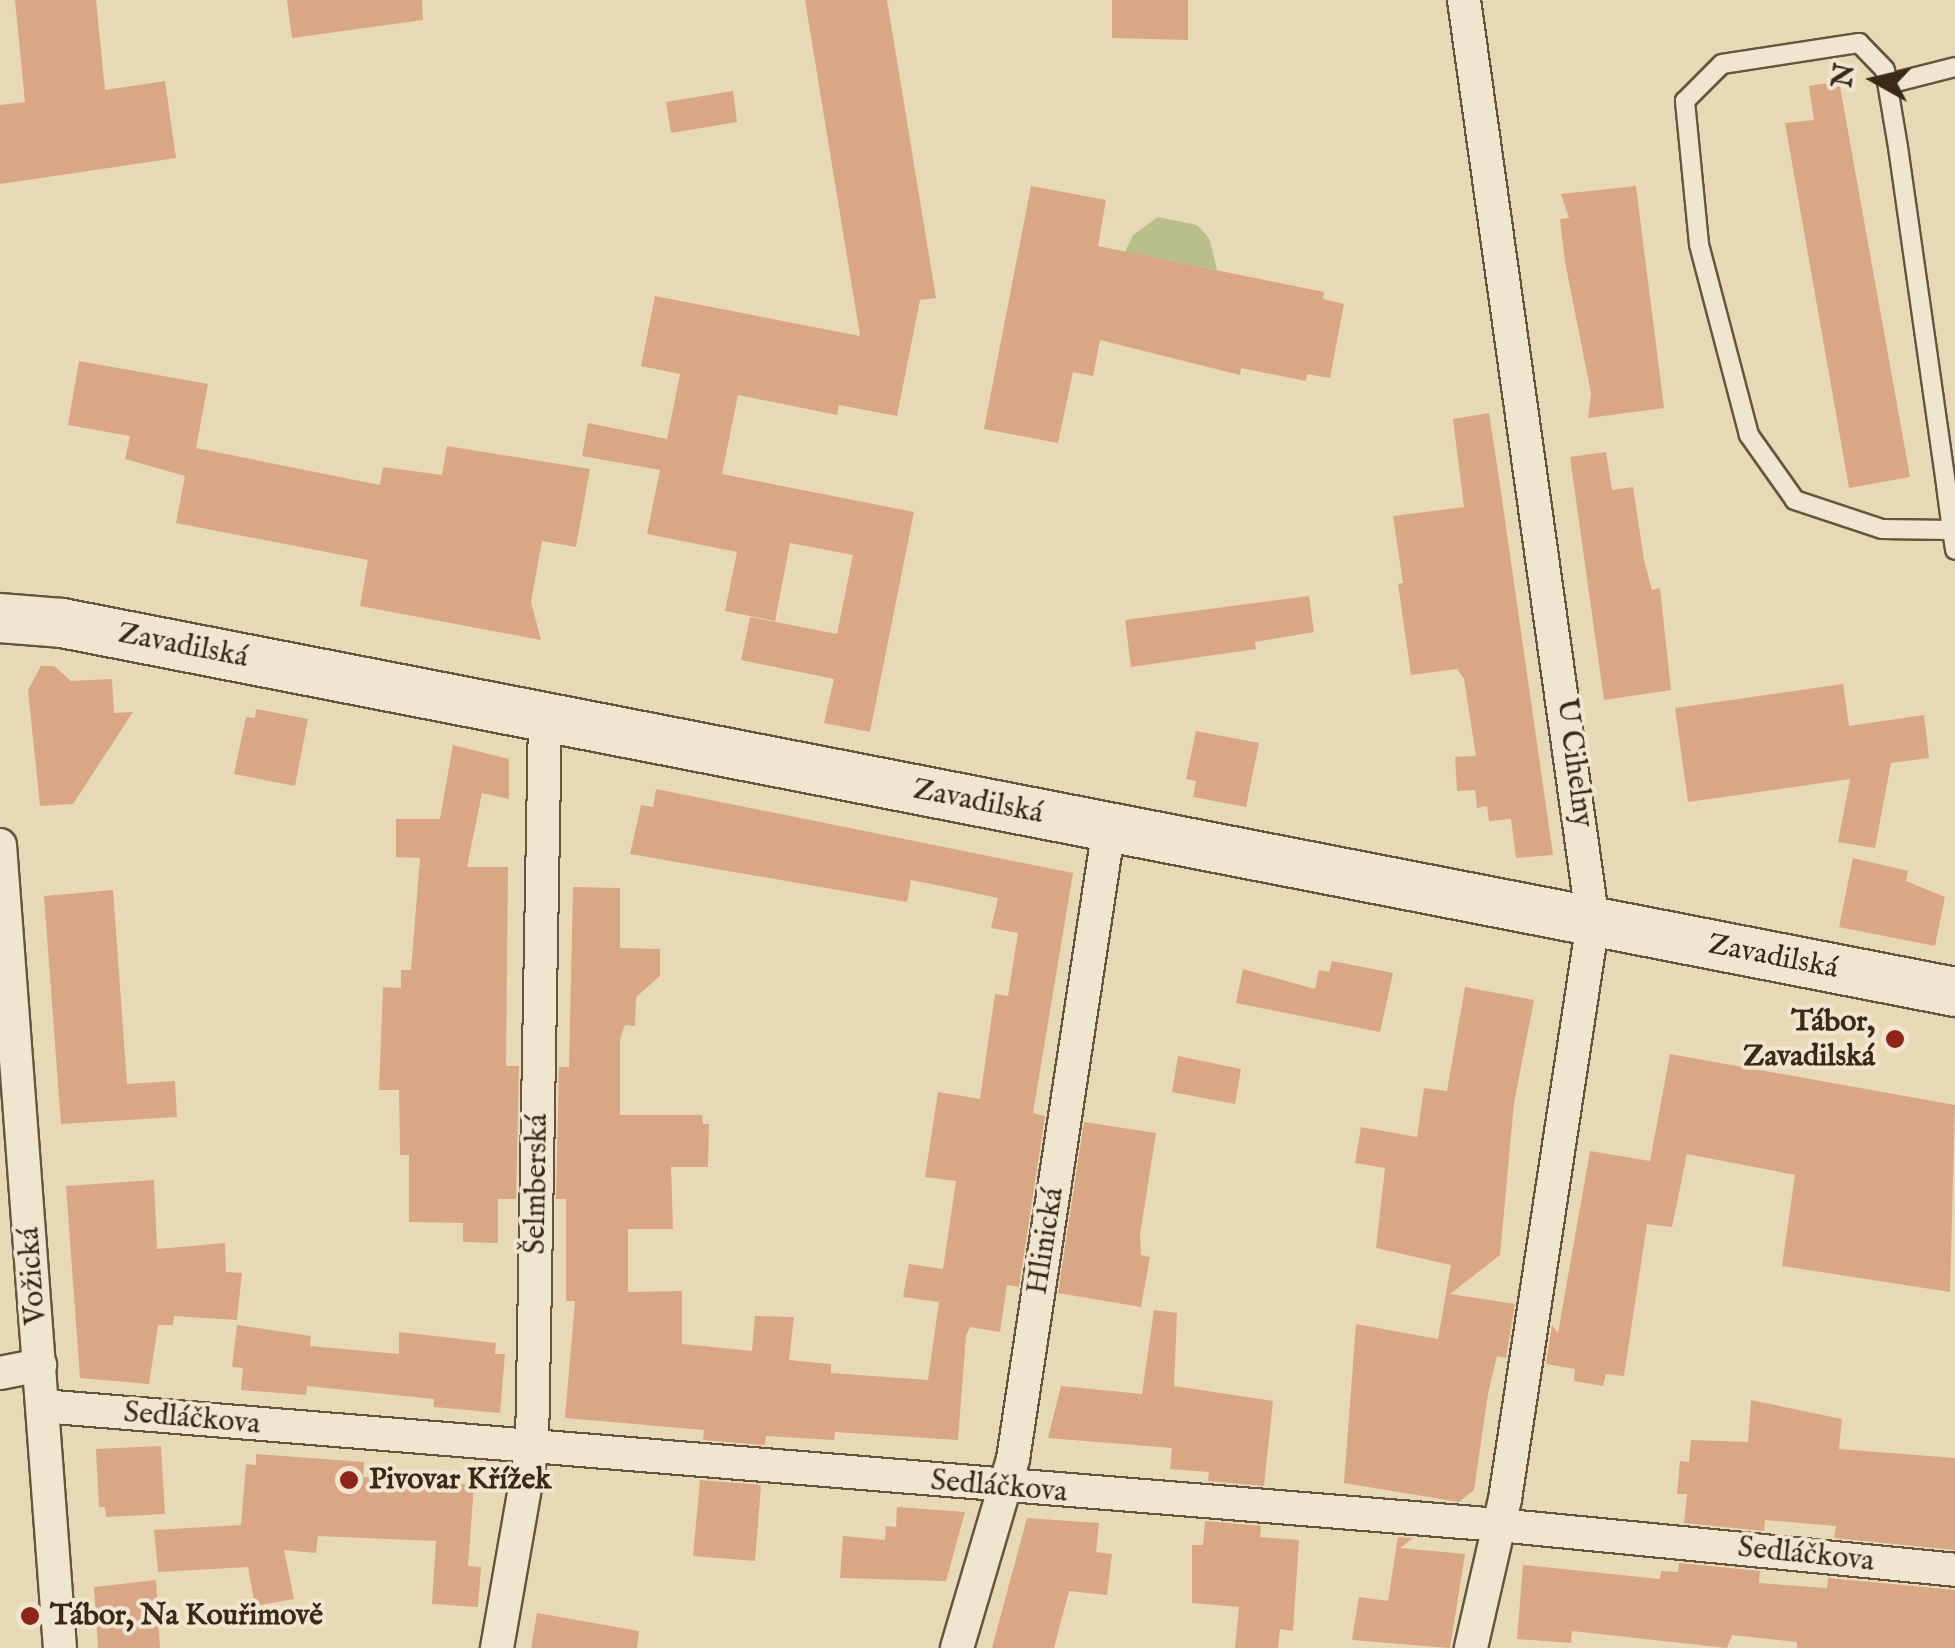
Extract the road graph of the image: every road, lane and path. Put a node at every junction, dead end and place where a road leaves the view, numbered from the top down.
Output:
1 (1464, 0) edge
2 (1955, 67) edge
3 (1888, 84) junction
4 (1954, 530) edge
5 (1955, 550) edge
6 (0, 618) edge
7 (545, 717) junction
8 (1109, 827) junction
9 (0, 845) edge
10 (1594, 922) junction
11 (1955, 992) edge
12 (40, 1365) junction
13 (0, 1373) edge
14 (42, 1406) junction
15 (532, 1447) junction
16 (1003, 1488) junction
17 (1498, 1526) junction
18 (1955, 1570) edge
19 (60, 1648) edge
20 (497, 1648) edge
21 (957, 1648) edge
22 (1472, 1648) edge

1 - 10 street, U Cihelny
2 - 3 lane
3 - 4 lane
3 - 4 lane
4 - 5 lane
6 - 7 main road, Zavadilská
7 - 8 main road, Zavadilská
7 - 15 street, Šelmberská
8 - 10 main road, Zavadilská
8 - 16 street, Hlinická
9 - 12 street, Vožická
10 - 11 main road, Zavadilská
10 - 17 street, U Cihelny
12 - 13 street
12 - 14 street, Vožická
14 - 15 street, Sedláčkova
14 - 19 street, Vožická
15 - 16 street, Sedláčkova
15 - 20 street, Šelmberská
16 - 17 street, Sedláčkova
16 - 21 street, Hlinická
17 - 18 street, Sedláčkova
17 - 22 street, U Cihelny

